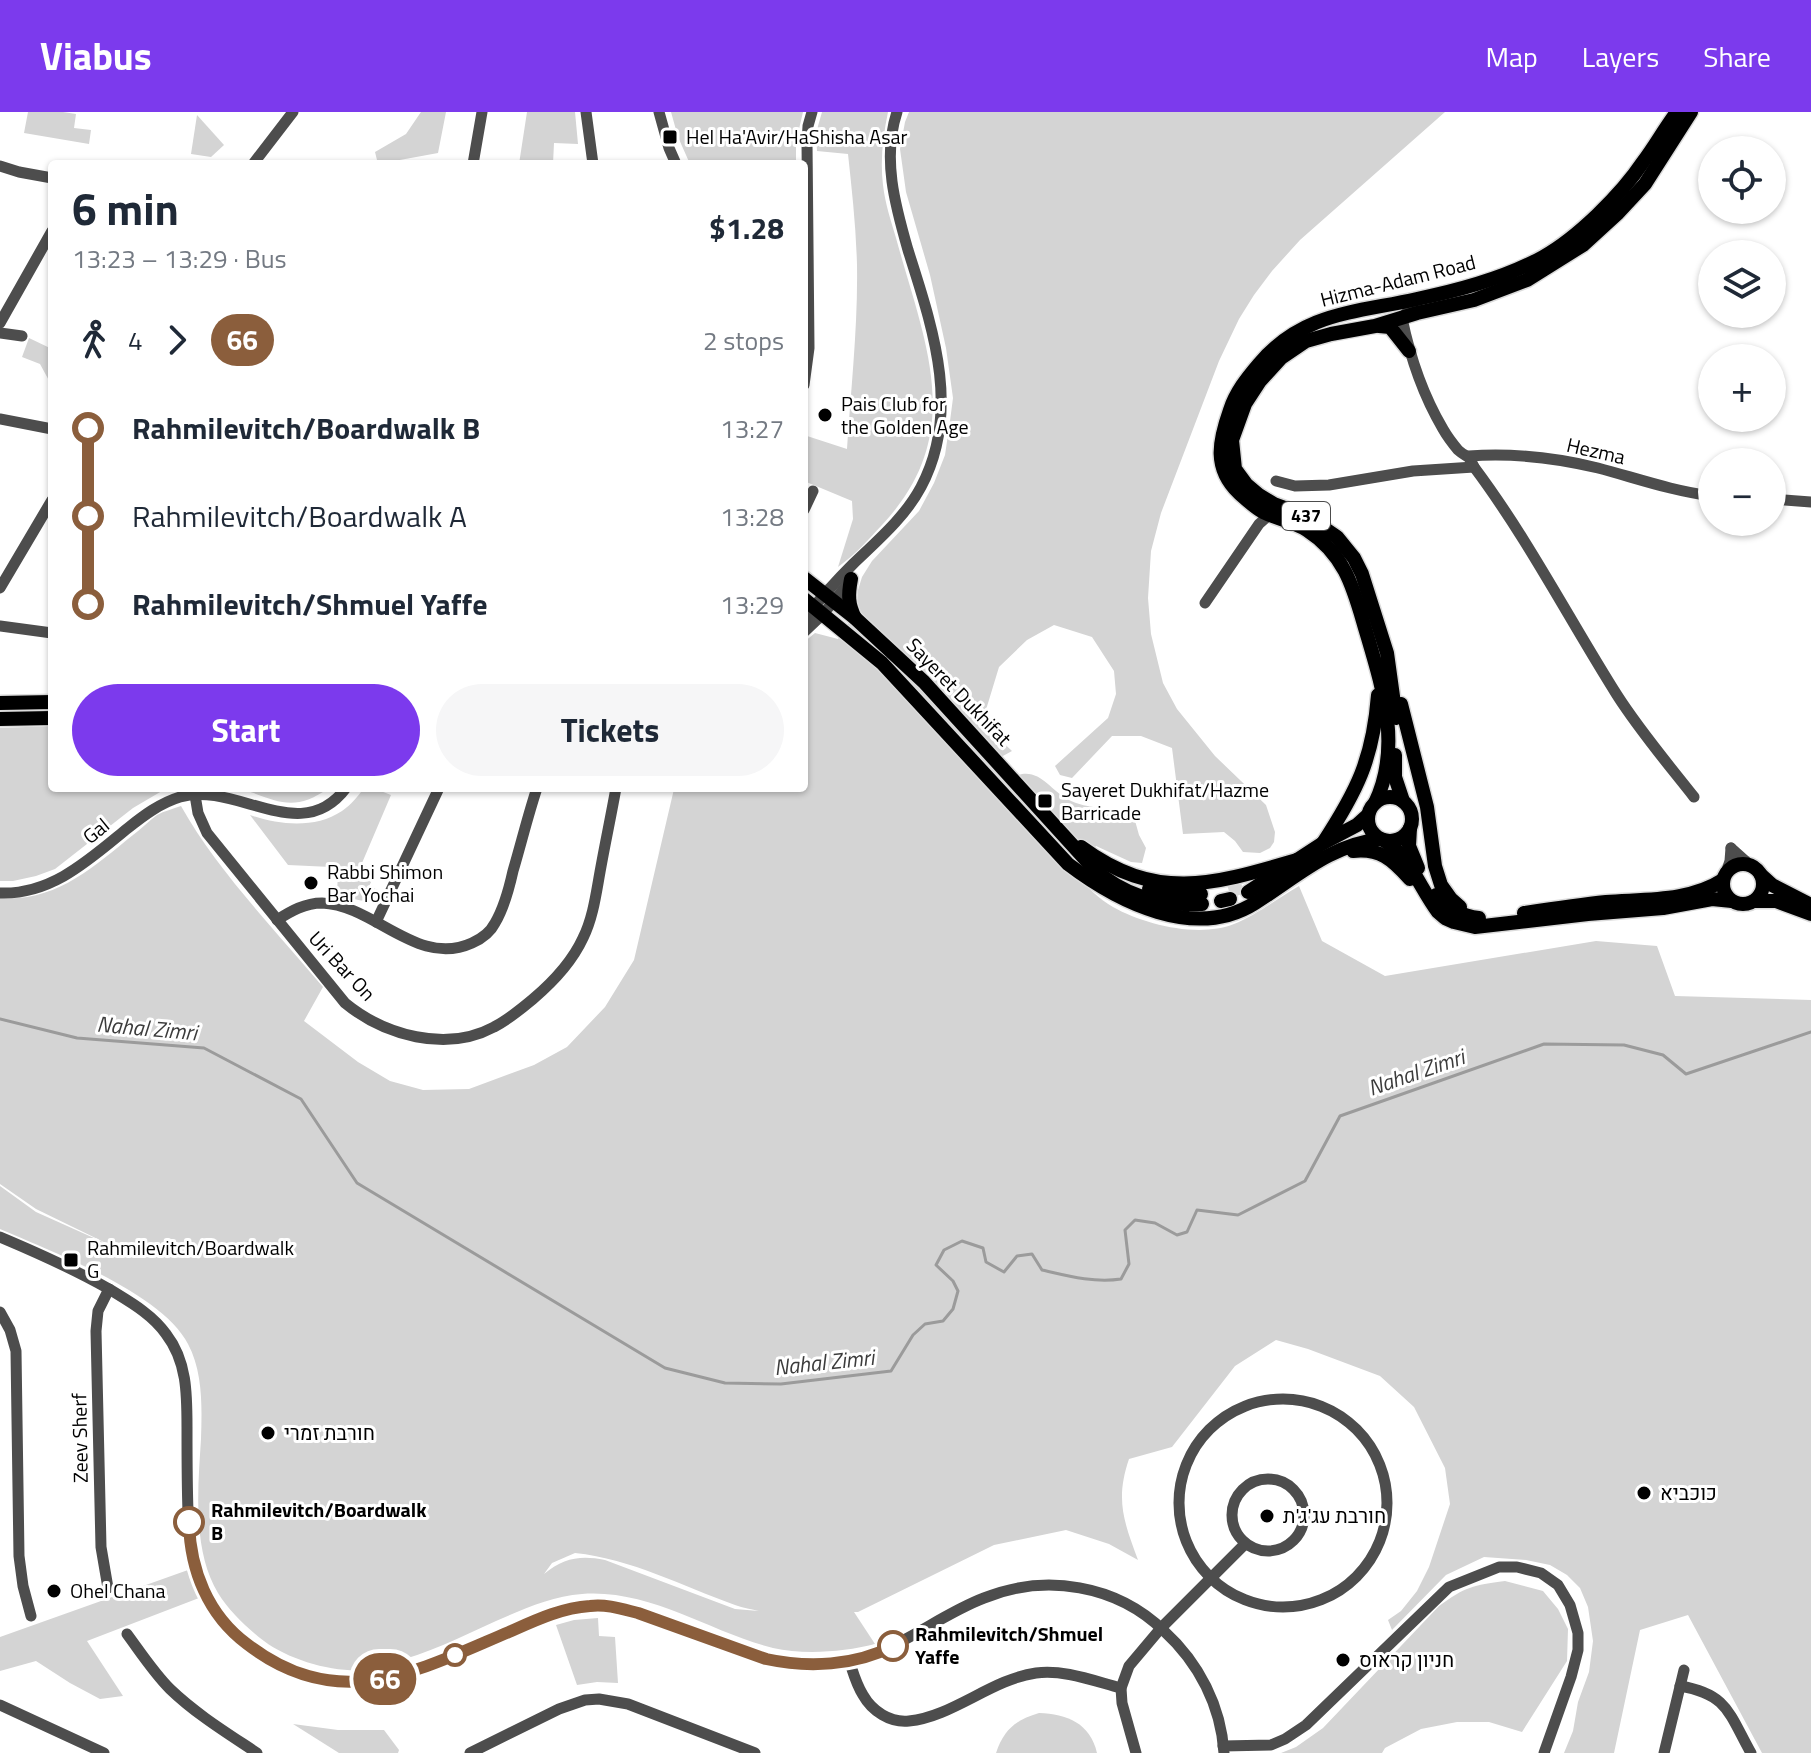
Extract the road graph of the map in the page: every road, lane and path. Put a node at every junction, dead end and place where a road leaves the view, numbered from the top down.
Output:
1 (293, 112) edge
2 (482, 112) edge
3 (586, 112) edge
4 (659, 112) edge
5 (812, 112) edge
6 (897, 112) edge
7 (1677, 112) edge
8 (1691, 112) edge
9 (256, 160) edge
10 (474, 160) edge
11 (592, 160) edge
12 (674, 160) edge
13 (807, 160) edge
14 (0, 166) edge
15 (48, 177) edge
16 (48, 238) edge
17 (808, 246) edge
18 (1378, 306) junction
19 (1418, 306) junction
20 (1402, 318) junction
21 (0, 323) edge
22 (1375, 326) junction
23 (0, 333) edge
24 (22, 336) dead end
25 (1407, 344) junction
26 (808, 355) edge
27 (0, 419) edge
28 (25, 425) junction
29 (48, 428) edge
30 (48, 434) edge
31 (1472, 462) junction
32 (1276, 481) dead end
33 (813, 491) dead end
34 (1698, 494) edge
35 (1786, 500) edge
36 (808, 502) edge
37 (1811, 502) edge
38 (1251, 504) junction
39 (48, 507) edge
40 (1276, 516) junction
41 (1259, 524) junction
42 (870, 549) junction
43 (851, 579) junction
44 (808, 581) edge
45 (0, 588) edge
46 (829, 598) junction
47 (1205, 603) dead end
48 (814, 607) edge
49 (855, 618) junction
50 (0, 626) edge
51 (48, 632) edge
52 (1387, 653) junction
53 (1379, 675) junction
54 (48, 702) edge
55 (0, 703) edge
56 (48, 718) edge
57 (0, 719) edge
58 (343, 792) edge
59 (437, 792) edge
60 (536, 792) edge
61 (615, 792) edge
62 (195, 795) junction
63 (1694, 797) dead end
64 (1403, 801) junction
65 (1371, 809) junction
66 (1410, 828) junction
67 (1059, 830) junction
68 (1382, 840) junction
69 (1328, 848) junction
70 (1292, 863) junction
71 (1755, 870) junction
72 (1724, 876) junction
73 (1248, 889) tunnel mouth
74 (0, 893) edge
75 (1201, 899) dead end
76 (1430, 901) junction
77 (1732, 901) junction
78 (1754, 901) junction
79 (1811, 905) edge
80 (1811, 914) edge
81 (1473, 917) junction
82 (277, 920) junction
83 (376, 922) junction
84 (0, 1237) edge
85 (109, 1289) junction
86 (0, 1312) edge
87 (1245, 1544) junction
88 (1211, 1578) junction
89 (108, 1588) dead end
90 (31, 1616) dead end
91 (1161, 1628) junction
92 (127, 1634) dead end
93 (849, 1660) junction
94 (1684, 1670) dead end
95 (1680, 1686) junction
96 (1121, 1688) junction
97 (0, 1705) edge
98 (1224, 1750) edge
99 (104, 1753) edge
100 (257, 1753) edge
101 (470, 1753) edge
102 (755, 1753) edge
103 (1136, 1753) edge
104 (1544, 1753) edge
105 (1664, 1753) edge
106 (1751, 1753) edge

1 - 9 street
2 - 10 street
3 - 11 street
4 - 12 street
5 - 13 street
6 - 42 street
7 - 19 main road, Hizma-Adam Road / 437
8 - 19 main road, Hizma-Adam Road / 437
14 - 15 street
16 - 21 street
17 - 26 street
18 - 19 main road, Hizma-Adam Road / 437
18 - 20 street
18 - 38 main road, Hizma-Adam Road / 437
19 - 20 main road, Hizma-Adam Road / 437
19 - 25 main road
20 - 22 main road, Hizma-Adam Road / 437
20 - 25 street
22 - 25 main road
22 - 52 main road, Hizma-Adam Road / 437
23 - 24 street
25 - 31 street
27 - 28 street
28 - 29 street
28 - 30 street
31 - 32 street, Hezma
31 - 34 street, Hezma
31 - 63 street
33 - 36 street
35 - 37 street
38 - 40 main road, Hizma-Adam Road / 437
38 - 41 street
39 - 45 street
40 - 41 street
40 - 53 main road, Hizma-Adam Road / 437
41 - 47 street
42 - 43 street
42 - 46 street
43 - 46 street
43 - 49 main road
44 - 46 main road, Sayeret Dukhifat
46 - 48 street
46 - 49 main road, Sayeret Dukhifat
48 - 69 main road, Sayeret Dukhifat
49 - 67 main road, Sayeret Dukhifat
50 - 51 street
52 - 64 main road, Hizma-Adam Road / 437
52 - 81 main road
53 - 65 main road, Hizma-Adam Road / 437
53 - 69 main road
54 - 55 main road
56 - 57 main road
58 - 62 street, Gal
59 - 83 street
60 - 83 street
61 - 82 street, Uri Bar On
62 - 74 street, Gal
62 - 82 street, Uri Bar On
64 - 65 main road
64 - 66 main road
65 - 68 main road
65 - 69 main road
66 - 68 main road
66 - 81 main road
67 - 70 main road
67 - 75 main road, Sayeret Dukhifat
68 - 69 main road
68 - 76 main road
69 - 70 main road
69 - 76 main road
70 - 73 main road
71 - 72 main road
71 - 78 main road
71 - 79 main road
72 - 77 main road
72 - 81 main road
76 - 77 main road
77 - 78 main road
78 - 80 main road
82 - 83 street
84 - 85 street
85 - 89 street, Zeev Sherf
85 - 93 street
86 - 90 street
87 - 87 street
87 - 88 street
88 - 88 street
88 - 91 street
91 - 93 street
91 - 96 street
91 - 98 street
92 - 100 street
93 - 96 street
94 - 95 street
95 - 105 street
95 - 106 street
96 - 103 street
97 - 99 street
98 - 104 street
101 - 102 street

